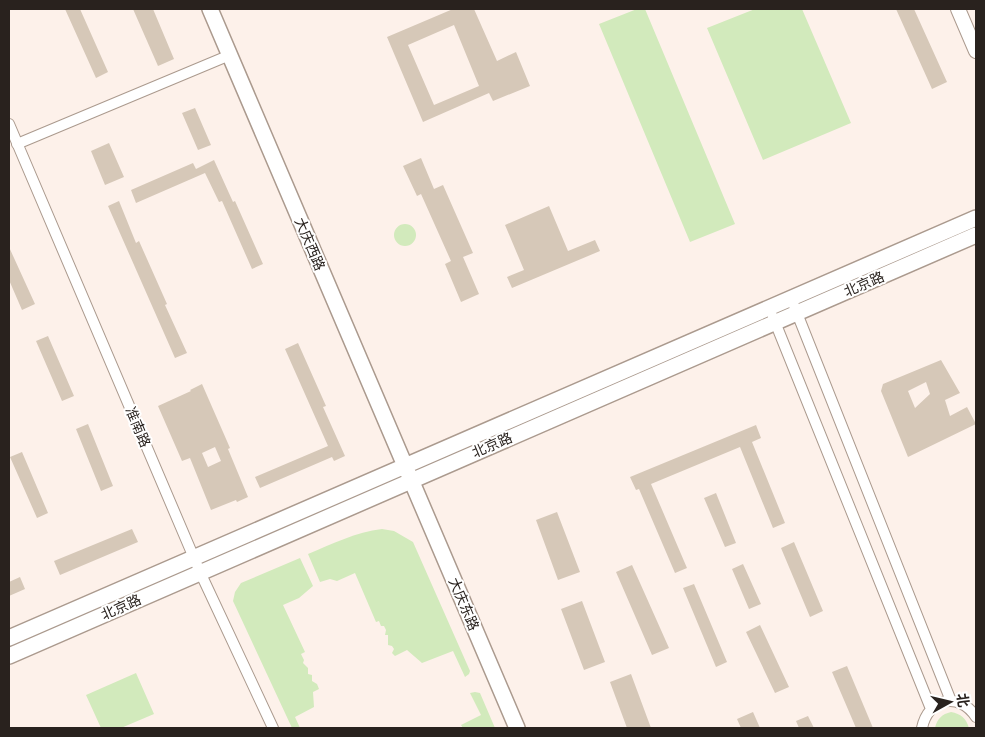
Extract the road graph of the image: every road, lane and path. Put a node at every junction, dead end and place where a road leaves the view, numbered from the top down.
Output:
1 (210, 9) edge
2 (958, 9) edge
3 (976, 51) edge
4 (230, 55) junction
5 (9, 124) edge
6 (17, 144) junction
7 (976, 218) edge
8 (976, 236) edge
9 (791, 298) junction
10 (769, 307) junction
11 (797, 313) junction
12 (775, 322) junction
13 (404, 465) junction
14 (410, 480) junction
15 (194, 557) junction
16 (200, 572) junction
17 (9, 638) edge
18 (9, 656) edge
19 (951, 701) junction
20 (930, 709) junction
21 (975, 711) edge
22 (273, 728) edge
23 (517, 728) edge
24 (922, 728) edge

1 - 4 main road, 大庆西路
2 - 3 street
4 - 6 street
4 - 13 main road, 大庆西路
5 - 6 street, 准南路
6 - 15 street, 准南路
7 - 9 main road, 北京路
8 - 11 main road, 北京路
9 - 10 main road, 北京路
9 - 11 street
10 - 12 street
10 - 13 main road, 北京路
11 - 12 main road, 北京路
11 - 19 street
12 - 14 main road, 北京路
12 - 20 street
13 - 14 main road, 大庆西路
13 - 15 main road, 北京路
14 - 16 main road, 北京路
14 - 23 main road, 大庆东路
15 - 16 street, 准南路
15 - 17 main road, 北京路
16 - 18 main road, 北京路
16 - 22 street, 准南路
19 - 20 street
19 - 21 street
20 - 24 street

